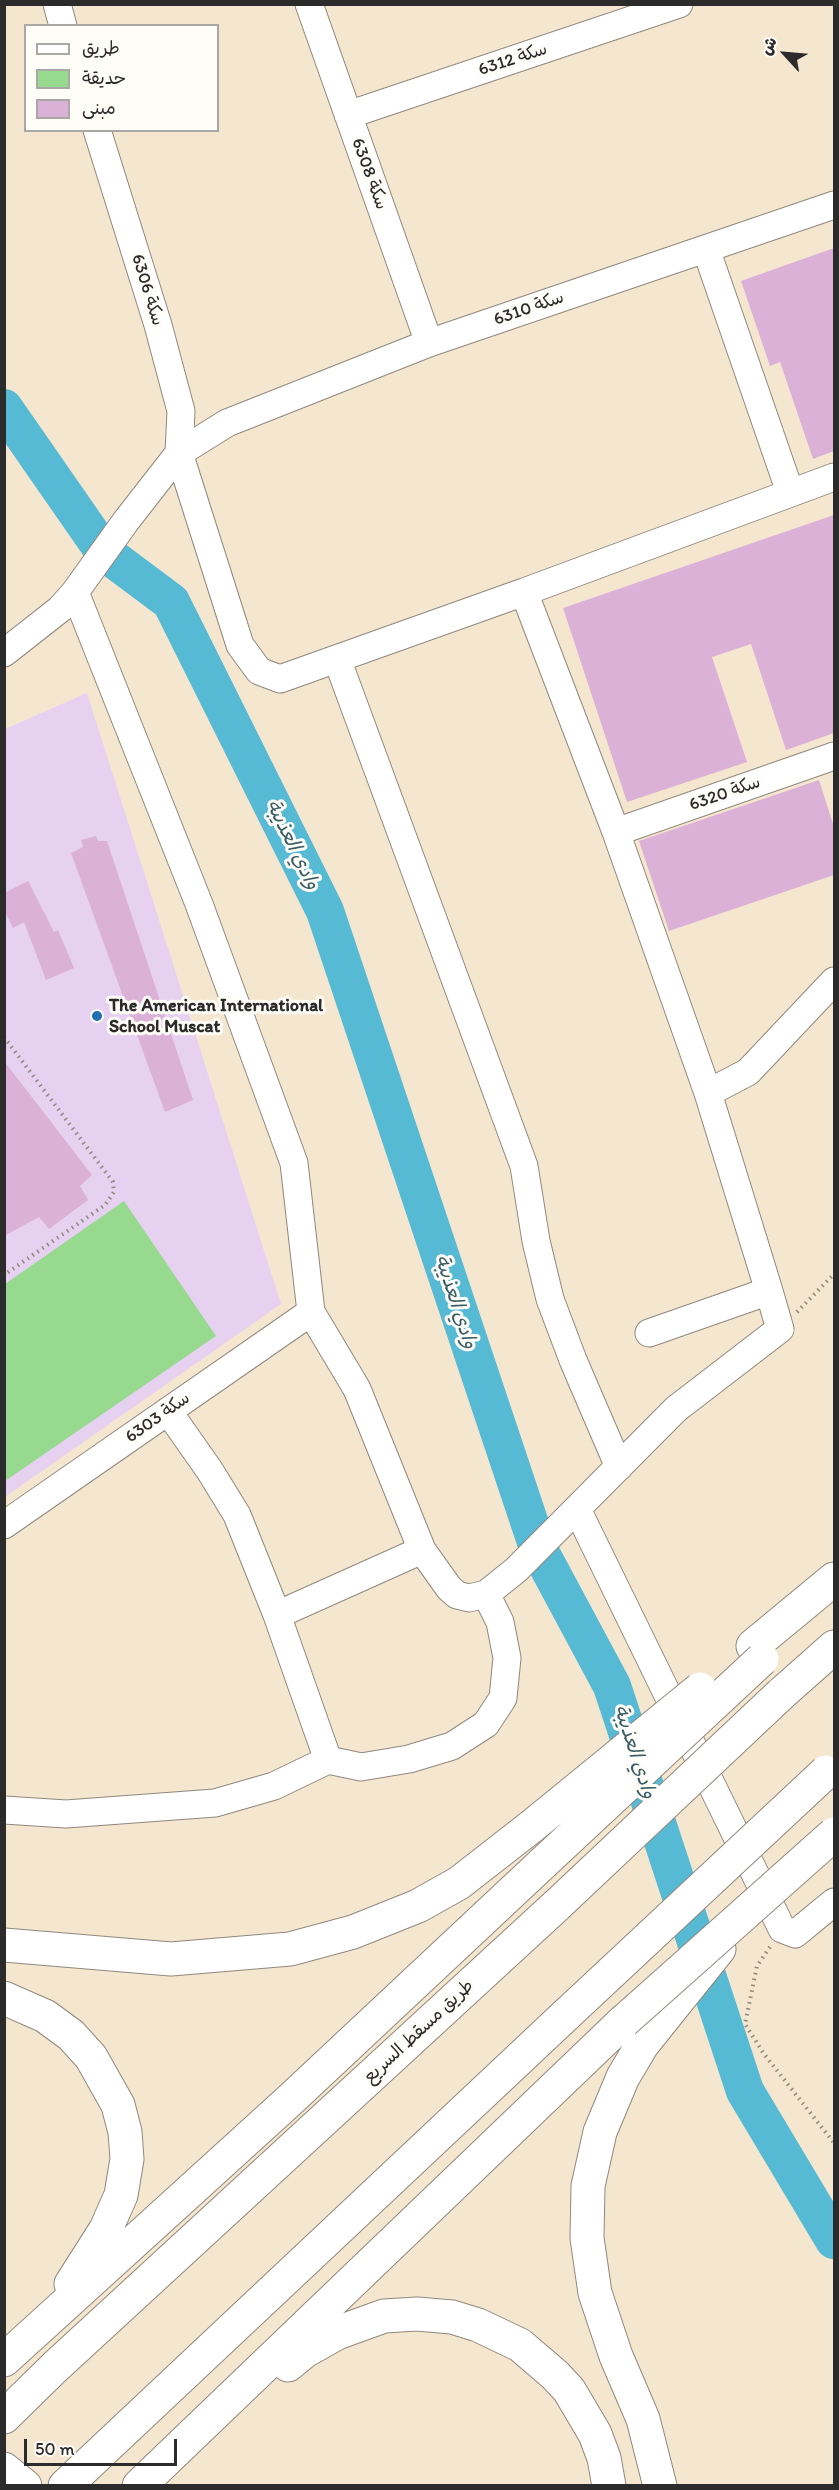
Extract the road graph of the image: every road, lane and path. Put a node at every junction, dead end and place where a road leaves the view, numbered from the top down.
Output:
1 (57, 4) edge
2 (309, 4) edge
3 (679, 4) edge
4 (62, 24) edge
5 (348, 115) junction
6 (98, 132) edge
7 (834, 205) edge
8 (706, 249) junction
9 (429, 344) junction
10 (180, 453) junction
11 (834, 477) edge
12 (790, 492) junction
13 (75, 592) junction
14 (524, 592) junction
15 (4, 653) edge
16 (337, 658) junction
17 (833, 760) edge
18 (616, 832) junction
19 (834, 981) edge
20 (4, 1037) edge
21 (708, 1093) junction
22 (834, 1274) edge
23 (4, 1275) edge
24 (769, 1291) junction
25 (311, 1312) junction
26 (780, 1329) junction
27 (649, 1333) dead end
28 (168, 1412) junction
29 (619, 1467) junction
30 (577, 1509) junction
31 (4, 1525) edge
32 (422, 1550) junction
33 (834, 1580) edge
34 (834, 1592) edge
35 (486, 1594) junction
36 (277, 1615) junction
37 (834, 1647) edge
38 (757, 1653) junction
39 (328, 1760) junction
40 (830, 1768) edge
41 (4, 1810) edge
42 (834, 1834) edge
43 (834, 1902) edge
44 (783, 1929) junction
45 (4, 1946) edge
46 (4, 1998) edge
47 (633, 2033) junction
48 (834, 2143) edge
49 (4, 2360) edge
50 (4, 2417) edge
51 (4, 2469) edge
52 (25, 2486) edge
53 (65, 2486) edge
54 (139, 2486) edge
55 (609, 2486) edge
56 (660, 2486) edge

1 - 4 street
2 - 5 street, سكة 6308
3 - 5 street, سكة 6312
5 - 9 street, سكة 6308
6 - 10 street, سكة 6306
7 - 8 street, سكة 6310
8 - 9 street, سكة 6310
8 - 12 street
9 - 10 street, سكة 6310
10 - 13 street, سكة 6310
10 - 16 street, سكة 6306
11 - 12 street, سكة 6306
12 - 14 street, سكة 6306
13 - 15 street, سكة 6310
13 - 25 street
14 - 16 street, سكة 6306
14 - 18 street
16 - 29 street
17 - 18 street, سكة 6320
18 - 21 street
19 - 21 street
20 - 23 path
21 - 24 street
22 - 26 path
24 - 26 street
24 - 27 street
25 - 28 street, سكة 6303
25 - 32 street
26 - 29 street
28 - 31 street, سكة 6303
28 - 36 street
29 - 30 street
30 - 35 street
30 - 44 street
32 - 35 street
32 - 36 street
33 - 38 main road
34 - 38 main road
35 - 39 street
36 - 39 street
37 - 50 main road, طريق مسقط السريع, bridge
38 - 45 main road, bridge
38 - 49 main road, bridge
39 - 41 street
40 - 53 main road, bridge
42 - 47 main road, bridge
43 - 44 street
44 - 48 path
46 - 49 main road
47 - 54 main road
47 - 56 main road
51 - 52 main road
54 - 55 main road

